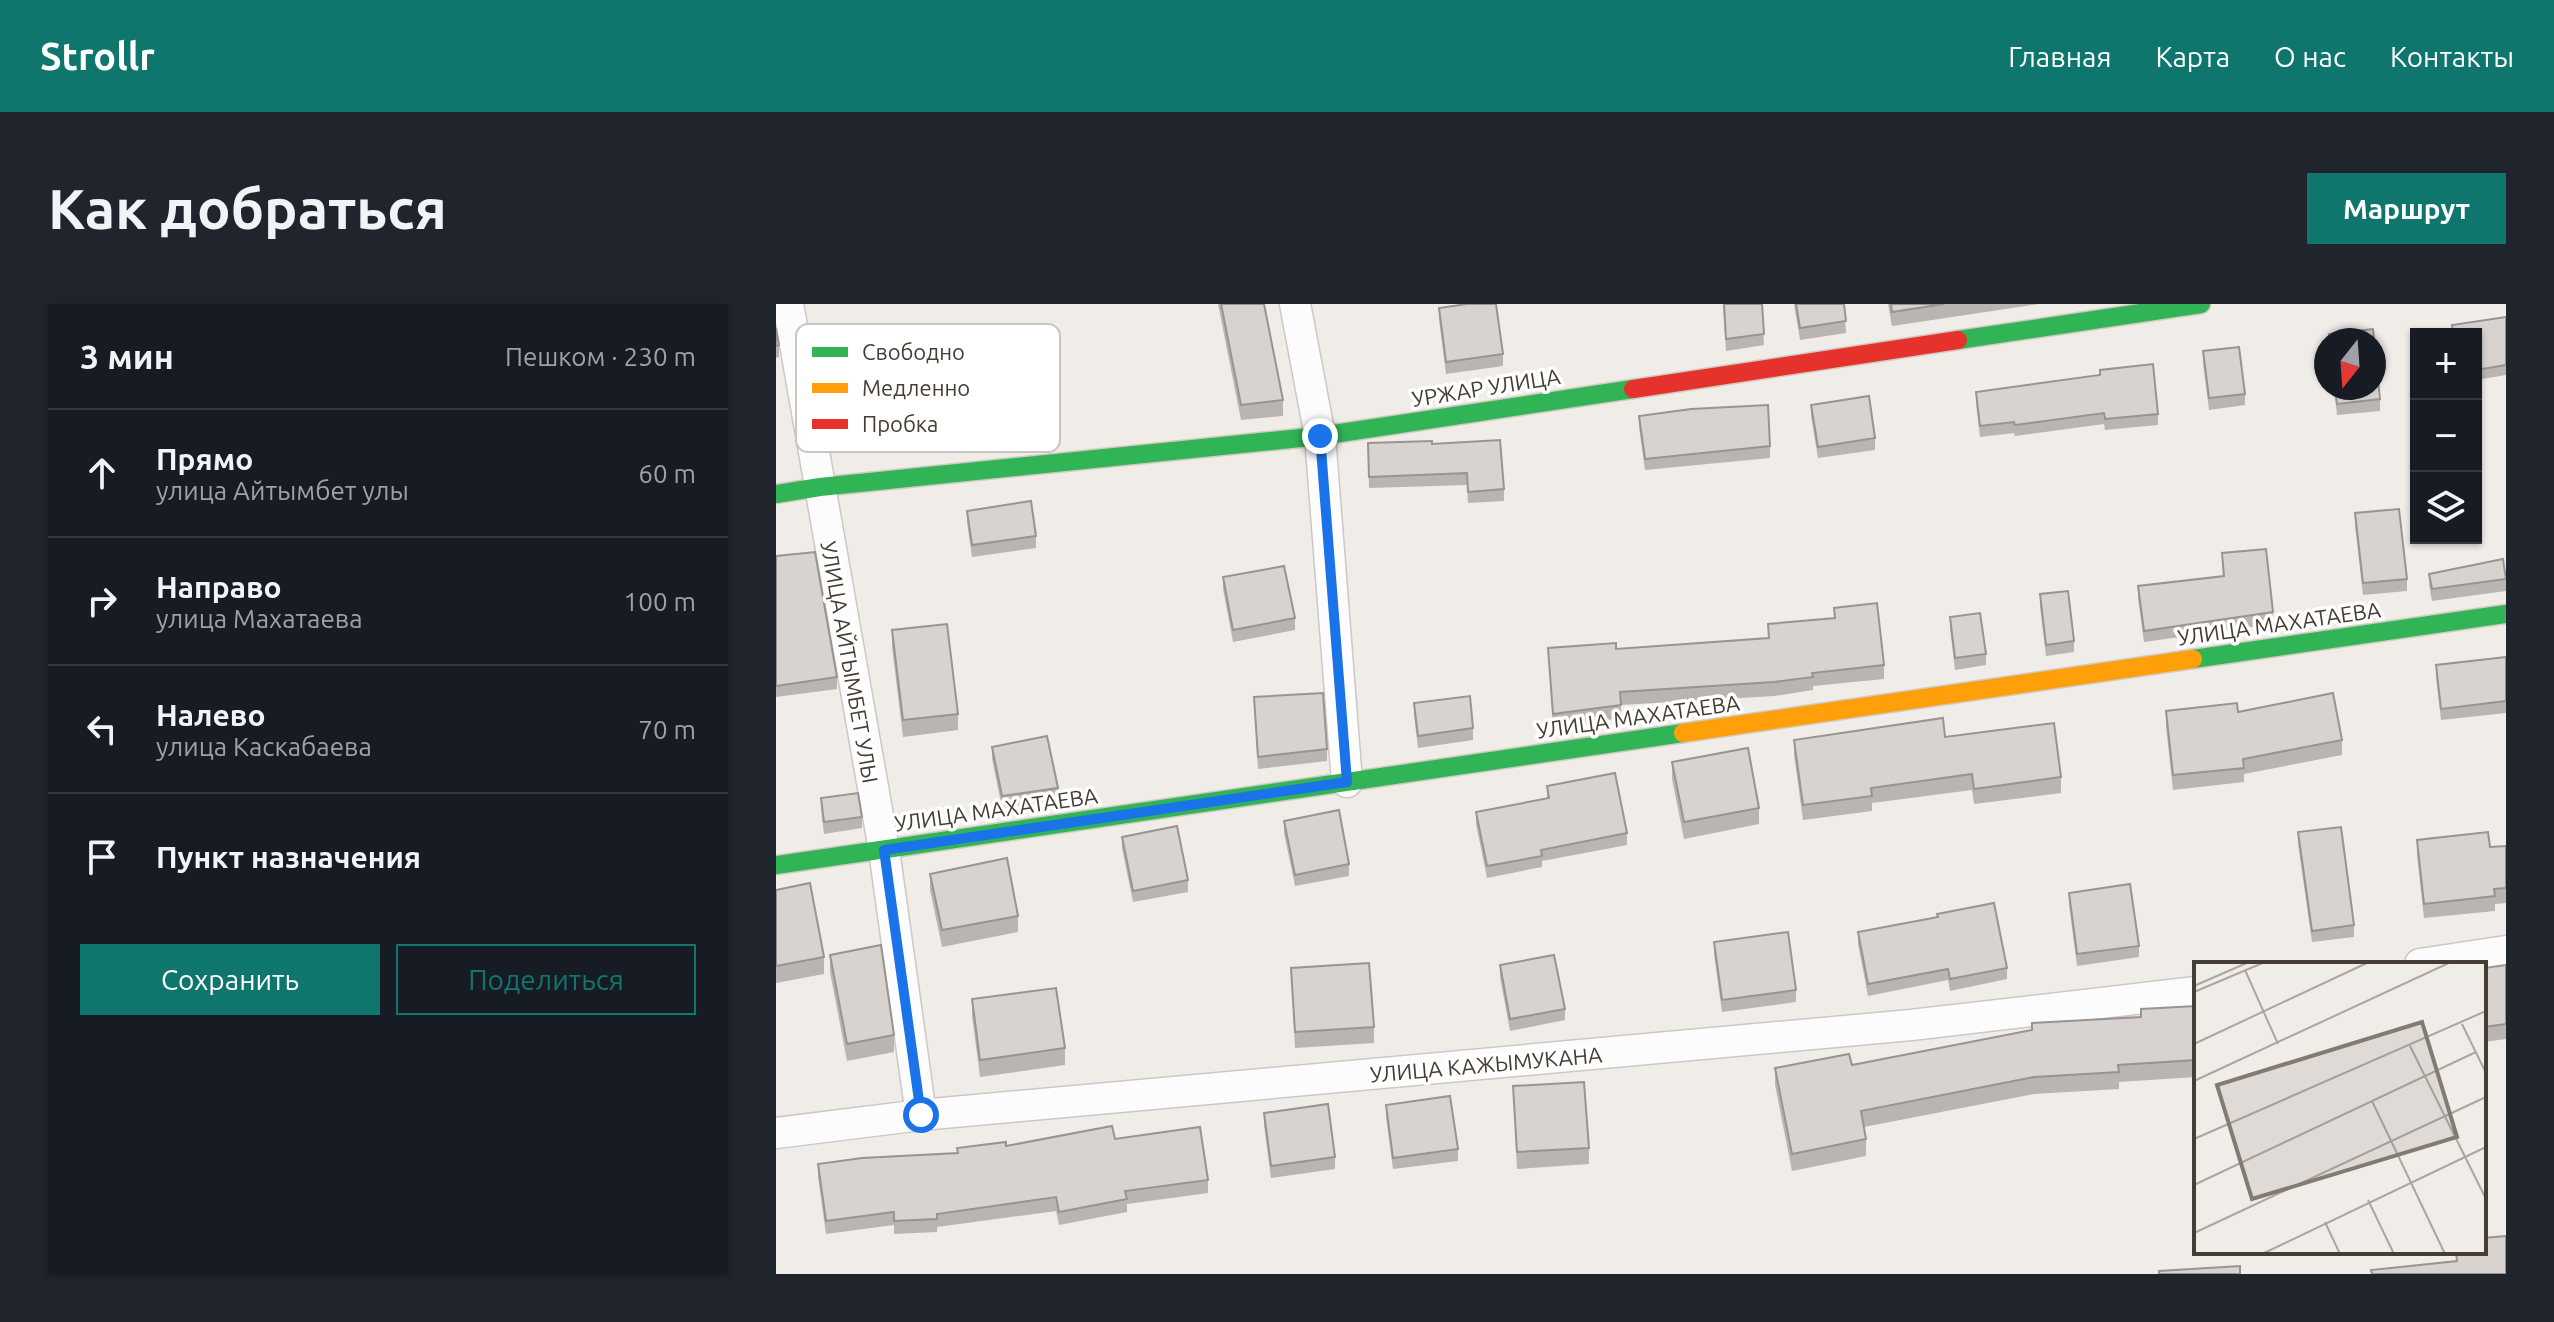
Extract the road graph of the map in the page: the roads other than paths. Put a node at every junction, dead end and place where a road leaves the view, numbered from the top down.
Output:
1 (788, 304) edge
2 (1295, 304) edge
3 (2201, 304) edge
4 (796, 350) edge
5 (1320, 436) junction
6 (814, 452) edge
7 (820, 487) junction
8 (776, 494) edge
9 (2506, 614) edge
10 (1347, 782) junction
11 (884, 850) junction
12 (776, 865) edge
13 (2506, 951) edge
14 (2433, 962) edge
15 (2194, 992) edge
16 (921, 1115) junction
17 (776, 1133) edge

1 - 4 street, УЛИЦА АЙТЫМБЕТ УЛЫ
2 - 5 street
3 - 5 street, УРЖАР УЛИЦА
5 - 7 street, УРЖАР УЛИЦА
5 - 10 street
6 - 7 street, УЛИЦА АЙТЫМБЕТ УЛЫ
7 - 8 street, УРЖАР УЛИЦА
7 - 11 street, УЛИЦА АЙТЫМБЕТ УЛЫ
9 - 10 street, УЛИЦА МАХАТАЕВА
10 - 11 street, УЛИЦА МАХАТАЕВА
11 - 12 street, УЛИЦА МАХАТАЕВА
11 - 16 street, УЛИЦА АЙТЫМБЕТ УЛЫ
13 - 14 street
15 - 16 street, УЛИЦА КАЖЫМУКАНА
16 - 17 street, УЛИЦА КАЖЫМУКАНА

